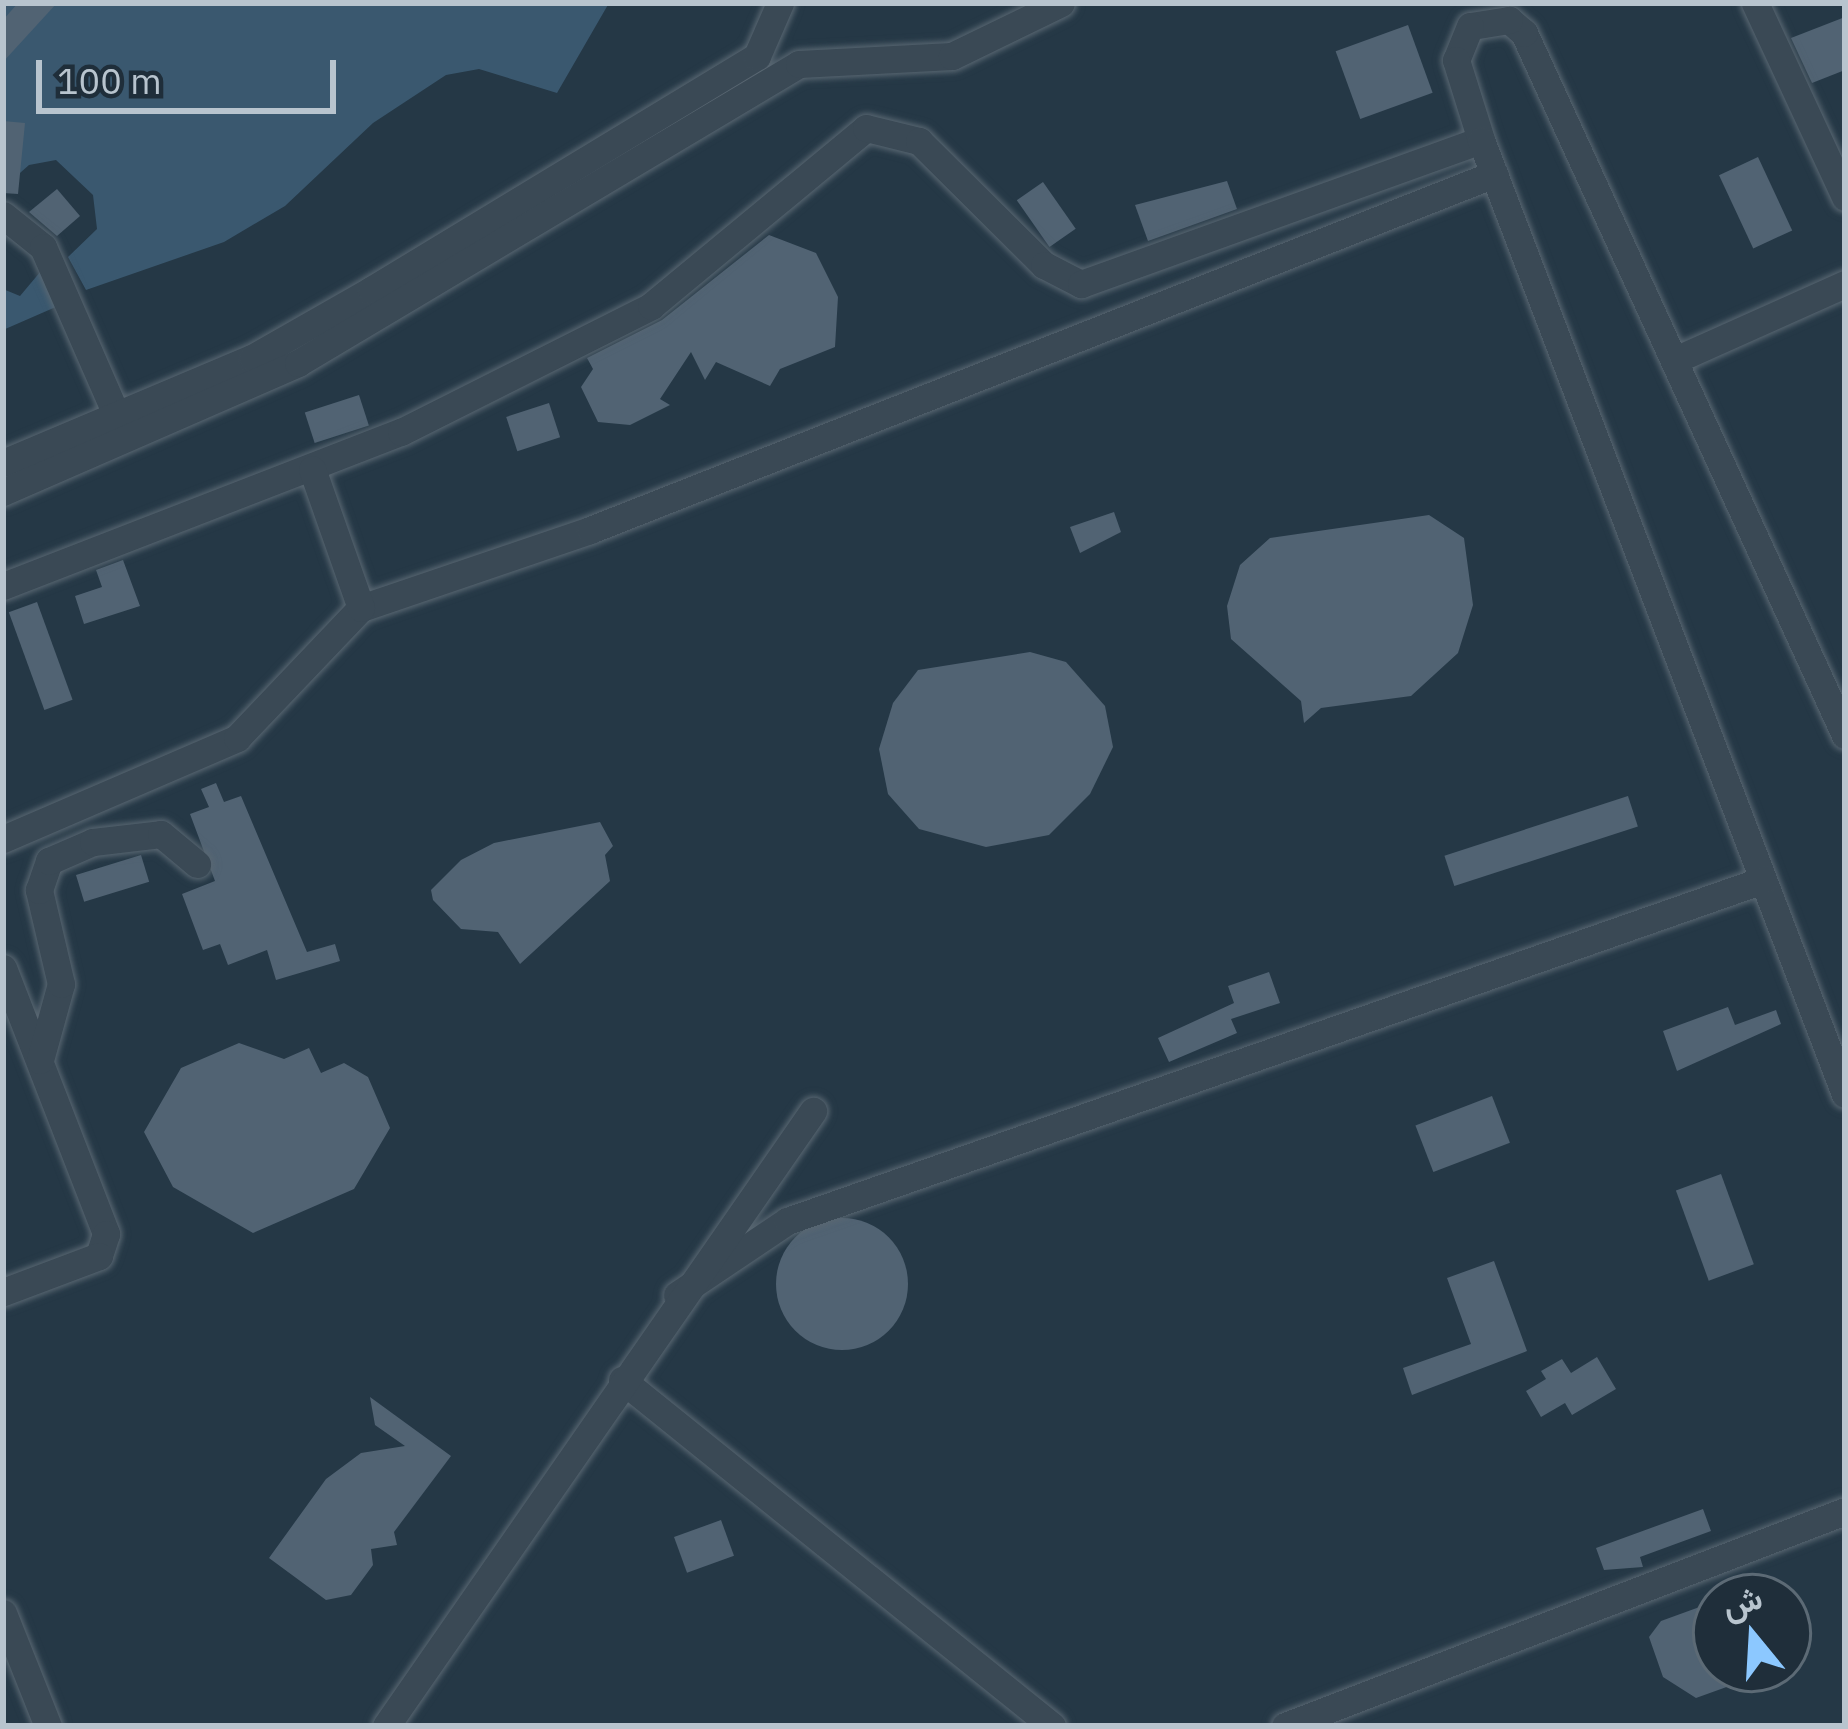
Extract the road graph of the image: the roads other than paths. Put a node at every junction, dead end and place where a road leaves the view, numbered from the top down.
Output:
1 (780, 3) edge
2 (1061, 3) edge
3 (1755, 3) edge
4 (1481, 140) junction
5 (1494, 174) junction
6 (1845, 197) edge
7 (3, 215) edge
8 (1845, 284) edge
9 (1675, 360) junction
10 (117, 416) junction
11 (3, 463) edge
12 (311, 469) junction
13 (3, 492) edge
14 (3, 586) edge
15 (361, 608) junction
16 (1845, 734) edge
17 (3, 839) edge
18 (197, 864) dead end
19 (1763, 880) junction
20 (3, 968) edge
21 (40, 1060) junction
22 (1845, 1094) edge
23 (813, 1111) dead end
24 (3, 1292) edge
25 (677, 1294) junction
26 (622, 1380) junction
27 (1845, 1511) edge
28 (3, 1613) edge
29 (48, 1726) edge
30 (386, 1726) edge
31 (1052, 1726) edge
32 (1285, 1726) edge

1 - 10 lane
2 - 13 lane
3 - 6 lane
4 - 5 lane
4 - 9 lane
4 - 12 lane
5 - 15 lane
5 - 19 lane
7 - 10 lane
8 - 9 lane
9 - 16 lane
10 - 11 lane
12 - 14 lane
12 - 15 lane
15 - 17 lane
18 - 21 lane
19 - 22 lane
19 - 25 lane
20 - 21 lane
21 - 24 lane
23 - 25 lane
25 - 26 lane
26 - 30 lane
26 - 31 lane
27 - 32 lane
28 - 29 lane

